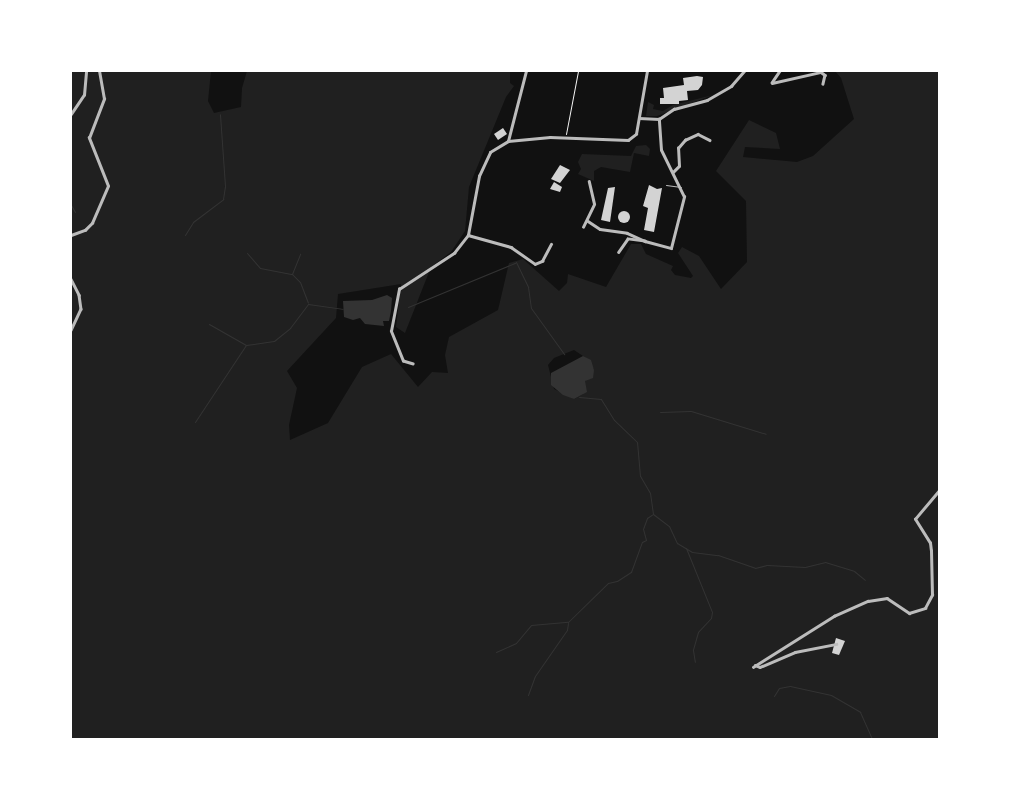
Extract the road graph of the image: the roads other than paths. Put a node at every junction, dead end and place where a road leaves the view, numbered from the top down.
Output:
1 (86, 71) edge
2 (98, 71) edge
3 (526, 71) edge
4 (648, 71) edge
5 (744, 71) edge
6 (780, 71) edge
7 (823, 84) dead end
8 (71, 114) edge
9 (639, 118) junction
10 (659, 118) junction
11 (710, 140) dead end
12 (508, 141) junction
13 (673, 172) junction
14 (589, 182) dead end
15 (666, 185) dead end
16 (681, 187) junction
17 (588, 222) junction
18 (583, 227) dead end
19 (468, 234) junction
20 (71, 235) edge
21 (645, 241) junction
22 (551, 244) dead end
23 (619, 252) dead end
24 (71, 279) edge
25 (71, 330) edge
26 (413, 364) dead end
27 (939, 490) edge
28 (836, 644) dead end

1 - 8 street
2 - 20 street
3 - 12 street
4 - 9 street
5 - 10 street
6 - 7 street
9 - 10 street
9 - 12 street
10 - 13 street
11 - 13 street
12 - 19 street
13 - 16 street
14 - 17 street
15 - 16 lane
16 - 21 street
17 - 18 street
17 - 21 street
19 - 22 street
19 - 26 street
21 - 23 street
24 - 25 street
27 - 28 street

